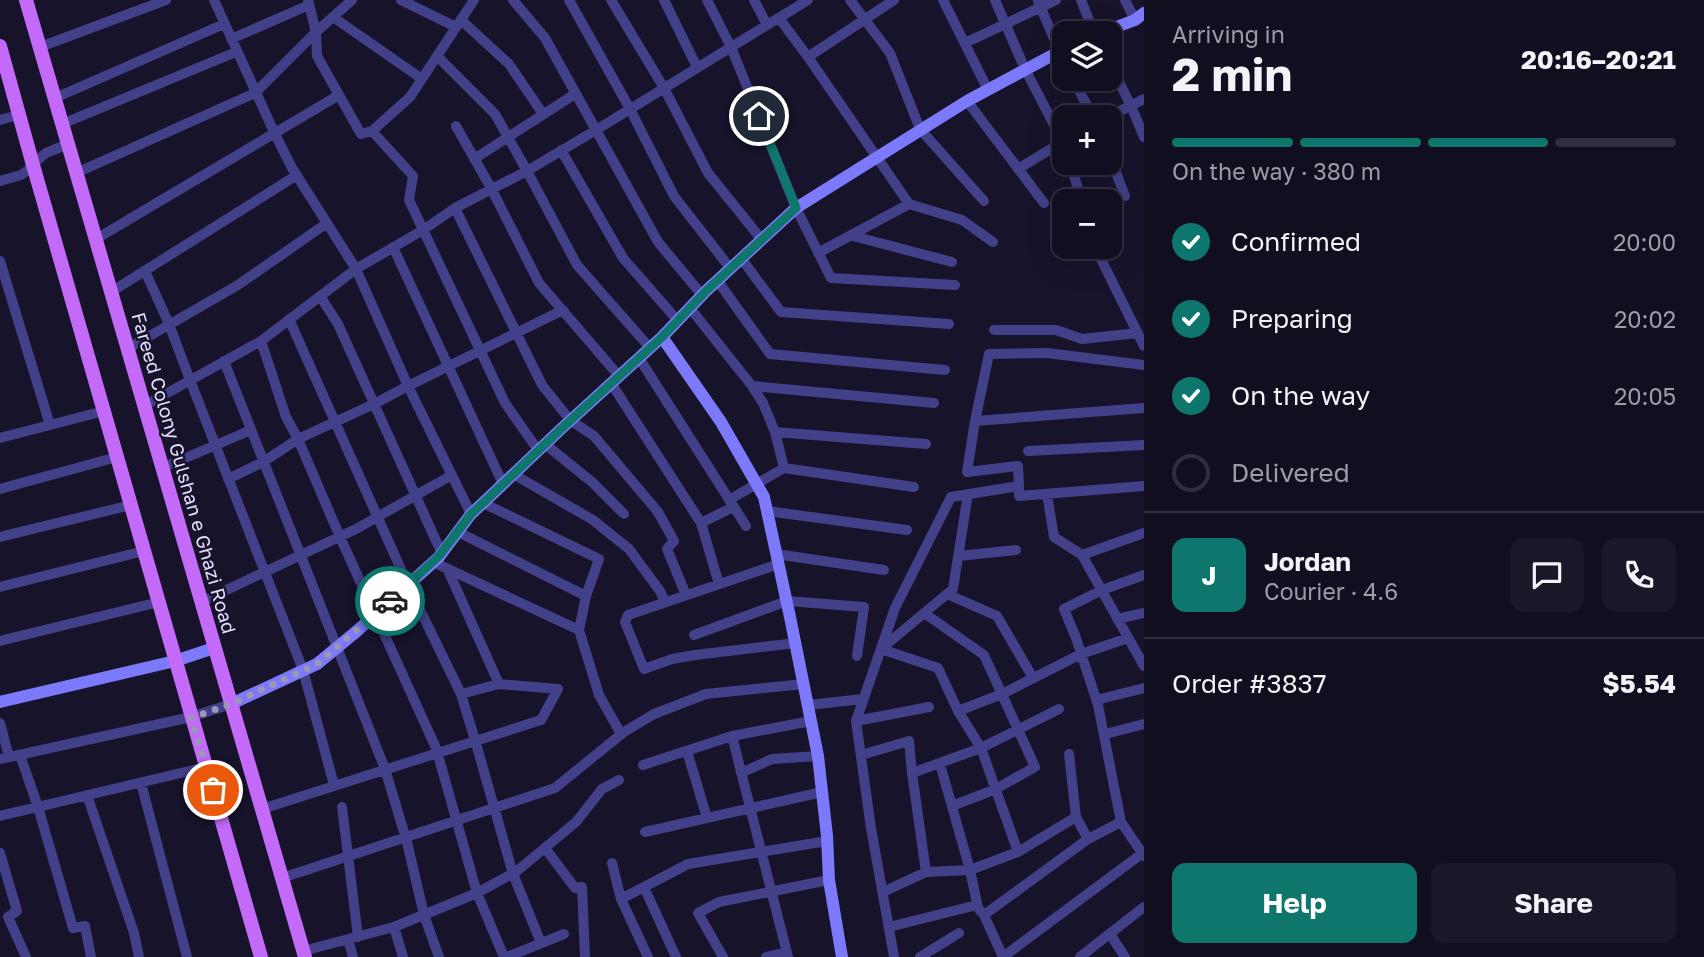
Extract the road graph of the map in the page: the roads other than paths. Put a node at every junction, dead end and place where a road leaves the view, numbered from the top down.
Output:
1 (26, 0) edge
2 (166, 0) edge
3 (214, 0) edge
4 (352, 0) edge
5 (401, 0) edge
6 (474, 0) edge
7 (513, 0) edge
8 (569, 0) edge
9 (611, 0) edge
10 (664, 0) edge
11 (707, 0) edge
12 (754, 0) edge
13 (850, 0) edge
14 (894, 0) edge
15 (944, 0) edge
16 (995, 0) edge
17 (1056, 0) edge
18 (1081, 0) edge
19 (1125, 0) edge
20 (803, 1) edge
21 (309, 2) edge
22 (1039, 3) edge
23 (333, 16) junction
24 (1139, 17) edge
25 (779, 18) junction
26 (864, 21) junction
27 (1089, 21) edge
28 (459, 23) junction
29 (1005, 23) junction
30 (224, 24) junction
31 (1122, 24) edge
32 (767, 25) junction
33 (316, 32) junction
34 (1052, 32) edge
35 (231, 39) junction
36 (964, 43) junction
37 (0, 46) edge
38 (40, 47) junction
39 (731, 47) junction
40 (236, 52) junction
41 (437, 56) junction
42 (808, 57) junction
43 (1052, 58) edge
44 (697, 67) junction
45 (1025, 69) junction
46 (3, 70) edge
47 (422, 79) junction
48 (664, 88) junction
49 (1122, 88) edge
50 (988, 90) junction
51 (255, 93) junction
52 (575, 94) junction
53 (339, 95) junction
54 (55, 98) junction
55 (1144, 99) edge
56 (967, 101) junction
57 (1131, 106) junction
58 (630, 109) junction
59 (1122, 110) edge
60 (543, 114) junction
61 (19, 115) junction
62 (0, 120) edge
63 (1052, 120) edge
64 (62, 124) junction
65 (456, 126) dead end
66 (920, 129) junction
67 (596, 130) junction
68 (372, 131) junction
69 (274, 132) junction
70 (508, 137) junction
71 (1144, 137) edge
72 (68, 144) junction
73 (1052, 149) edge
74 (561, 150) junction
75 (877, 157) junction
76 (474, 159) junction
77 (33, 165) junction
78 (1018, 169) junction
79 (527, 171) junction
80 (76, 173) junction
81 (297, 175) junction
82 (1117, 175) edge
83 (0, 181) edge
84 (491, 188) junction
85 (1125, 196) dead end
86 (984, 201) dead end
87 (1044, 203) dead end
88 (909, 204) junction
89 (455, 208) junction
90 (796, 208) junction
91 (327, 223) junction
92 (423, 230) junction
93 (853, 236) junction
94 (96, 239) junction
95 (762, 240) junction
96 (993, 242) dead end
97 (393, 247) junction
98 (818, 253) junction
99 (741, 258) junction
100 (1101, 259) edge
101 (0, 261) edge
102 (952, 262) dead end
103 (730, 268) junction
104 (356, 269) junction
105 (145, 271) junction
106 (718, 281) junction
107 (955, 285) dead end
108 (111, 292) junction
109 (702, 295) junction
110 (320, 296) junction
111 (690, 308) junction
112 (563, 310) junction
113 (289, 319) junction
114 (678, 321) junction
115 (169, 324) junction
116 (949, 324) dead end
117 (994, 330) dead end
118 (517, 333) junction
119 (1138, 333) junction
120 (662, 337) junction
121 (261, 341) junction
122 (1144, 346) edge
123 (127, 348) junction
124 (650, 348) junction
125 (480, 351) junction
126 (639, 358) junction
127 (224, 361) junction
128 (1144, 365) edge
129 (448, 366) junction
130 (945, 370) dead end
131 (615, 379) junction
132 (190, 380) junction
133 (408, 386) junction
134 (752, 386) junction
135 (934, 403) dead end
136 (374, 404) junction
137 (144, 405) junction
138 (1144, 408) edge
139 (104, 411) junction
140 (570, 420) junction
141 (335, 421) junction
142 (975, 421) junction
143 (50, 425) junction
144 (251, 430) junction
145 (775, 432) junction
146 (0, 438) edge
147 (298, 439) junction
148 (926, 444) dead end
149 (1144, 445) edge
150 (215, 446) junction
151 (541, 447) junction
152 (1028, 451) dead end
153 (117, 457) junction
154 (263, 462) junction
155 (162, 468) junction
156 (784, 468) junction
157 (513, 474) junction
158 (452, 475) junction
159 (228, 479) junction
160 (503, 484) junction
161 (756, 484) junction
162 (1019, 486) junction
163 (1144, 486) edge
164 (914, 487) dead end
165 (0, 489) edge
166 (968, 494) junction
167 (1047, 494) junction
168 (415, 495) junction
169 (483, 503) junction
170 (731, 503) junction
171 (131, 505) junction
172 (767, 512) junction
173 (471, 514) junction
174 (624, 514) dead end
175 (377, 517) junction
176 (701, 523) junction
177 (746, 526) dead end
178 (907, 530) dead end
179 (458, 532) junction
180 (1144, 533) edge
181 (0, 537) edge
182 (340, 537) junction
183 (1016, 550) dead end
184 (144, 551) junction
185 (300, 555) junction
186 (1082, 555) junction
187 (958, 556) junction
188 (437, 558) junction
189 (777, 559) junction
190 (447, 568) junction
191 (884, 570) dead end
192 (265, 572) junction
193 (1144, 575) edge
194 (719, 584) junction
195 (408, 585) junction
196 (0, 587) edge
197 (1102, 590) junction
198 (947, 594) junction
199 (686, 595) junction
200 (586, 596) junction
201 (787, 601) junction
202 (159, 602) junction
203 (665, 602) junction
204 (201, 603) junction
205 (924, 613) junction
206 (1144, 613) edge
207 (375, 614) junction
208 (1117, 619) junction
209 (579, 630) junction
210 (694, 635) dead end
211 (1128, 638) junction
212 (0, 641) edge
213 (796, 643) junction
214 (214, 648) junction
215 (337, 648) junction
216 (881, 649) junction
217 (1081, 654) junction
218 (857, 656) dead end
219 (175, 660) junction
220 (1144, 666) edge
221 (303, 670) junction
222 (1033, 678) junction
223 (499, 684) junction
224 (803, 684) junction
225 (1144, 688) edge
226 (461, 694) junction
227 (1002, 694) junction
228 (863, 699) junction
229 (1096, 700) junction
230 (0, 702) edge
231 (231, 704) junction
232 (808, 705) junction
233 (929, 707) dead end
234 (1059, 709) dead end
235 (958, 710) junction
236 (191, 718) junction
237 (811, 721) junction
238 (856, 721) junction
239 (0, 723) edge
240 (1144, 724) edge
241 (1018, 729) junction
242 (621, 734) junction
243 (1105, 734) junction
244 (732, 736) junction
245 (475, 740) junction
246 (981, 748) junction
247 (687, 751) junction
248 (437, 752) junction
249 (1069, 754) dead end
250 (860, 755) junction
251 (818, 756) junction
252 (10, 757) edge
253 (940, 764) junction
254 (643, 765) dead end
255 (206, 767) junction
256 (385, 769) junction
257 (741, 772) junction
258 (912, 774) junction
259 (619, 779) dead end
260 (141, 783) junction
261 (334, 785) junction
262 (996, 789) junction
263 (822, 792) junction
264 (87, 795) junction
265 (952, 806) junction
266 (38, 807) junction
267 (342, 807) dead end
268 (494, 807) junction
269 (750, 808) junction
270 (262, 809) junction
271 (0, 816) edge
272 (1076, 817) junction
273 (707, 818) junction
274 (456, 820) junction
275 (1121, 822) junction
276 (645, 832) dead end
277 (405, 837) junction
278 (1088, 839) junction
279 (827, 841) junction
280 (545, 848) junction
281 (761, 852) junction
282 (1018, 852) junction
283 (0, 853) edge
284 (1144, 854) edge
285 (349, 855) junction
286 (612, 863) dead end
287 (970, 870) junction
288 (926, 872) junction
289 (513, 873) junction
290 (282, 878) junction
291 (830, 880) junction
292 (644, 887) junction
293 (771, 891) junction
294 (883, 892) junction
295 (477, 893) junction
296 (621, 900) junction
297 (977, 905) junction
298 (1144, 907) edge
299 (424, 915) junction
300 (984, 915) junction
301 (394, 927) junction
302 (889, 927) junction
303 (959, 933) dead end
304 (564, 934) dead end
305 (1110, 934) junction
306 (353, 938) junction
307 (541, 943) junction
308 (304, 954) edge
309 (787, 955) edge
310 (26, 957) edge
311 (91, 957) edge
312 (139, 957) edge
313 (187, 957) edge
314 (259, 957) edge
315 (353, 957) edge
316 (403, 957) edge
317 (439, 957) edge
318 (505, 957) edge
319 (585, 957) edge
320 (648, 957) edge
321 (676, 957) edge
322 (723, 957) edge
323 (766, 957) edge
324 (842, 957) edge
325 (894, 957) edge
326 (920, 957) edge
327 (1003, 957) edge
328 (1080, 957) edge
329 (1125, 957) edge

1 - 38 main road, Fareed Colony Gulshan e Ghazi Road
2 - 38 street
3 - 30 street
4 - 23 street
5 - 28 street
6 - 28 street
7 - 52 street
8 - 58 street
9 - 48 street
10 - 44 street
11 - 39 street
12 - 32 street
13 - 26 street
14 - 26 street
15 - 36 street
16 - 29 street
17 - 22 street
18 - 27 street
19 - 24 street
20 - 25 street
21 - 33 street
21 - 35 street
22 - 29 street
22 - 34 street
23 - 33 street
23 - 47 street
24 - 31 main road
25 - 32 street
25 - 42 street
26 - 42 street
26 - 66 street
28 - 41 street
28 - 60 street
29 - 36 street
29 - 45 street
30 - 35 street
30 - 54 street
32 - 39 street
33 - 51 street
33 - 53 street
35 - 40 street
36 - 50 street
37 - 46 main road
38 - 54 main road, Fareed Colony Gulshan e Ghazi Road
39 - 44 street
39 - 90 street
40 - 51 street
40 - 64 street
41 - 47 street
41 - 70 street
42 - 75 street
43 - 45 main road
44 - 48 street
45 - 50 main road
45 - 63 street
46 - 61 main road
47 - 68 street
48 - 58 street
48 - 95 street
49 - 57 street
50 - 56 main road
51 - 69 street
51 - 80 street
52 - 60 street
52 - 67 street
53 - 68 street
53 - 69 street
54 - 64 main road, Fareed Colony Gulshan e Ghazi Road
55 - 57 street
56 - 66 main road
56 - 78 street
57 - 59 street
57 - 71 street
58 - 67 street
58 - 103 street
60 - 70 street
61 - 62 street
61 - 77 main road
64 - 72 main road, Fareed Colony Gulshan e Ghazi Road
65 - 76 street
66 - 75 main road
66 - 86 street
67 - 74 street
67 - 109 street
68 - 92 street
69 - 81 street
69 - 94 street
70 - 76 street
70 - 79 street
72 - 77 street
72 - 80 main road, Fareed Colony Gulshan e Ghazi Road
73 - 78 street
74 - 79 street
74 - 114 street
75 - 88 street
75 - 90 main road
76 - 84 street
77 - 83 street
77 - 139 main road
78 - 87 street
79 - 84 street
79 - 124 street
80 - 94 main road, Fareed Colony Gulshan e Ghazi Road
81 - 91 street
81 - 105 street
82 - 85 street
84 - 89 street
84 - 112 street
88 - 93 street
88 - 96 street
89 - 92 street
89 - 118 street
90 - 95 main road
90 - 98 street
91 - 104 street
91 - 115 street
92 - 97 street
92 - 125 street
93 - 98 street
93 - 102 street
94 - 108 main road, Fareed Colony Gulshan e Ghazi Road
95 - 99 main road
97 - 104 street
97 - 129 street
98 - 107 street
99 - 103 main road
99 - 116 street
100 - 119 street
101 - 143 street
103 - 106 main road
104 - 110 street
104 - 133 street
105 - 108 street
105 - 115 street
106 - 109 main road
106 - 130 street
108 - 123 main road, Fareed Colony Gulshan e Ghazi Road
109 - 111 main road
110 - 113 street
110 - 136 street
111 - 114 main road
111 - 134 street
112 - 118 street
112 - 131 street
113 - 121 street
113 - 141 street
114 - 120 main road
115 - 123 street
115 - 132 street
117 - 119 street
118 - 125 street
118 - 140 street
119 - 122 street
120 - 124 main road
120 - 161 main road
121 - 127 street
121 - 147 street
123 - 137 main road, Fareed Colony Gulshan e Ghazi Road
124 - 126 main road
125 - 129 street
125 - 151 street
126 - 131 main road
126 - 170 street
127 - 132 street
127 - 144 street
128 - 142 street
129 - 133 street
129 - 160 street
131 - 140 main road
131 - 176 street
132 - 137 street
132 - 150 street
133 - 136 street
133 - 158 street
134 - 135 street
134 - 145 street
136 - 141 street
136 - 168 street
137 - 155 main road, Fareed Colony Gulshan e Ghazi Road
138 - 142 street
139 - 143 street
139 - 153 main road
140 - 151 main road
140 - 199 street
141 - 147 street
141 - 175 street
142 - 162 street
143 - 146 street
144 - 150 street
144 - 154 street
145 - 148 street
145 - 156 street
147 - 154 street
147 - 182 street
149 - 152 street
150 - 155 street
150 - 159 street
151 - 157 main road
151 - 174 street
153 - 165 street
153 - 171 main road
154 - 159 street
154 - 185 street
155 - 204 main road, Fareed Colony Gulshan e Ghazi Road
156 - 161 street
156 - 164 street
157 - 160 main road
157 - 203 street
158 - 168 street
158 - 173 street
159 - 192 street
160 - 169 main road
161 - 170 street
161 - 172 main road
162 - 166 street
162 - 167 street
163 - 167 street
166 - 187 street
166 - 216 street
167 - 186 street
168 - 175 street
168 - 188 street
169 - 173 main road
169 - 200 street
170 - 176 street
170 - 177 street
171 - 181 street
171 - 184 main road
172 - 178 street
172 - 189 main road
173 - 179 main road
175 - 182 street
175 - 195 street
176 - 194 street
179 - 188 main road
179 - 200 street
180 - 186 street
182 - 185 street
182 - 207 street
183 - 187 street
184 - 196 street
184 - 202 main road
185 - 192 street
185 - 215 street
186 - 197 street
187 - 198 street
188 - 190 street
188 - 195 main road
189 - 191 street
189 - 194 street
189 - 201 main road
190 - 209 street
190 - 223 street
192 - 204 street
192 - 221 street
193 - 197 street
194 - 199 street
195 - 207 main road
195 - 226 street
197 - 208 street
197 - 217 street
198 - 205 street
198 - 222 street
199 - 203 street
200 - 209 street
201 - 210 street
201 - 213 main road
201 - 218 street
202 - 212 street
202 - 219 main road
203 - 213 street
204 - 214 main road, Fareed Colony Gulshan e Ghazi Road
205 - 216 street
205 - 227 street
206 - 208 street
207 - 215 main road
207 - 248 street
208 - 211 street
209 - 242 street
211 - 217 street
211 - 220 street
213 - 224 main road
214 - 219 main road
214 - 231 main road, Fareed Colony Gulshan e Ghazi Road
215 - 221 main road
215 - 256 street
216 - 228 street
216 - 235 street
217 - 222 street
217 - 229 street
219 - 230 main road
219 - 236 main road
221 - 231 main road
221 - 261 street
222 - 227 street
223 - 226 street
223 - 245 street
224 - 232 main road
224 - 242 street
225 - 229 street
226 - 245 street
227 - 235 street
227 - 241 street
228 - 232 street
228 - 238 street
229 - 243 street
231 - 236 street
231 - 270 main road, Fareed Colony Gulshan e Ghazi Road
232 - 237 main road
233 - 238 street
234 - 241 street
235 - 246 street
236 - 252 street
236 - 255 main road
237 - 244 street
237 - 251 main road
238 - 250 street
239 - 252 street
240 - 243 street
241 - 246 street
241 - 262 street
242 - 268 street
243 - 275 street
244 - 247 street
244 - 257 street
245 - 248 street
245 - 268 street
246 - 253 street
246 - 262 street
247 - 254 street
247 - 273 street
248 - 256 street
248 - 274 street
249 - 272 street
250 - 258 street
250 - 294 street
251 - 257 street
251 - 263 main road
252 - 266 street
253 - 258 street
253 - 265 street
255 - 260 street
255 - 314 main road
256 - 261 street
256 - 277 street
257 - 269 street
258 - 288 street
259 - 280 street
260 - 264 street
260 - 313 street
261 - 270 street
262 - 265 street
262 - 282 street
263 - 269 street
263 - 279 main road
264 - 266 street
264 - 312 street
265 - 287 street
266 - 271 street
266 - 311 street
267 - 285 street
268 - 274 street
268 - 289 street
269 - 273 street
269 - 281 street
270 - 290 main road, Fareed Colony Gulshan e Ghazi Road
272 - 278 street
272 - 282 street
273 - 276 street
274 - 277 street
274 - 295 street
275 - 278 street
275 - 284 street
277 - 285 street
277 - 299 street
278 - 300 street
279 - 281 street
279 - 291 main road
280 - 289 street
280 - 319 street
281 - 292 street
281 - 293 street
282 - 287 street
283 - 310 street
284 - 327 street
285 - 290 street
285 - 306 street
286 - 296 street
287 - 288 street
287 - 297 street
288 - 294 street
289 - 295 street
289 - 307 street
290 - 308 main road, Fareed Colony Gulshan e Ghazi Road
291 - 293 street
291 - 324 main road
292 - 296 street
292 - 321 street
293 - 309 street
293 - 322 street
294 - 302 street
295 - 299 street
295 - 318 street
296 - 320 street
297 - 300 street
297 - 302 street
298 - 305 street
299 - 301 street
299 - 317 street
300 - 327 street
301 - 306 street
301 - 316 street
302 - 325 street
303 - 326 street
304 - 307 street
305 - 328 street
305 - 329 street
306 - 308 street
306 - 315 street
307 - 318 street
309 - 323 street

